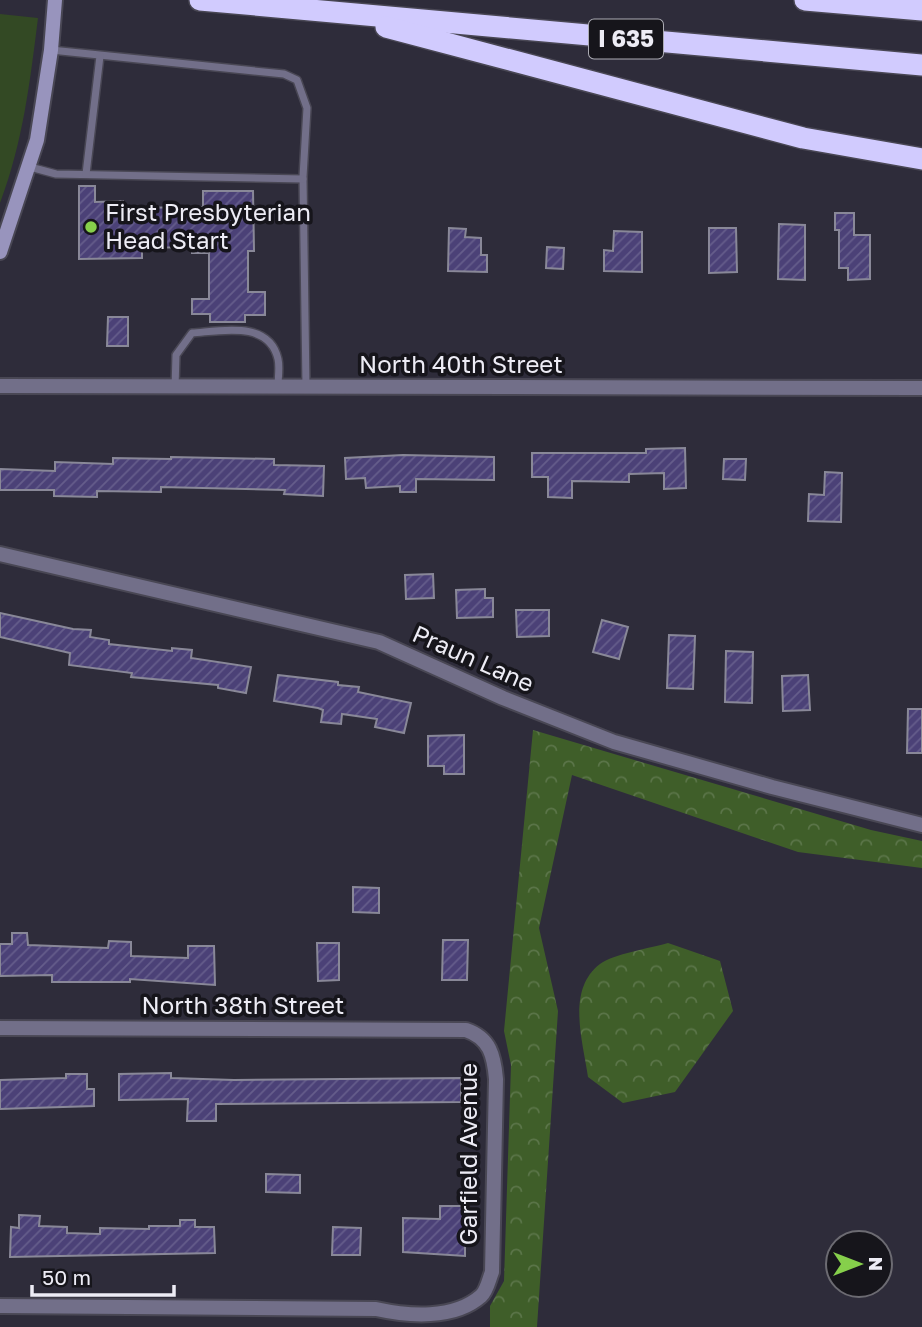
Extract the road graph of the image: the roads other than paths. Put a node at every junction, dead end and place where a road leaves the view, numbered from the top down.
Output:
1 (55, 0) edge
2 (200, 0) edge
3 (805, 0) edge
4 (922, 10) edge
5 (329, 12) junction
6 (51, 50) junction
7 (100, 56) junction
8 (922, 65) edge
9 (920, 158) edge
10 (30, 167) junction
11 (86, 174) junction
12 (303, 179) junction
13 (0, 252) edge
14 (0, 386) edge
15 (278, 387) junction
16 (306, 387) junction
17 (175, 388) junction
18 (922, 388) edge
19 (0, 554) edge
20 (922, 825) edge
21 (0, 1028) edge
22 (483, 1040) joint
23 (0, 1306) edge
24 (403, 1321) edge

1 - 6 main road
2 - 5 highway, I 635
3 - 4 highway
5 - 8 highway, I 635
5 - 9 highway
6 - 7 lane
6 - 10 main road
7 - 11 lane
7 - 12 lane
10 - 11 lane
10 - 13 main road
11 - 12 lane
12 - 16 lane
14 - 17 street, North 40th Street
15 - 16 street, North 40th Street
15 - 17 street, North 40th Street
15 - 17 lane
16 - 18 street, North 40th Street
19 - 20 street, Praun Lane
21 - 22 street, North 38th Street
22 - 24 street, Garfield Avenue
23 - 24 street

